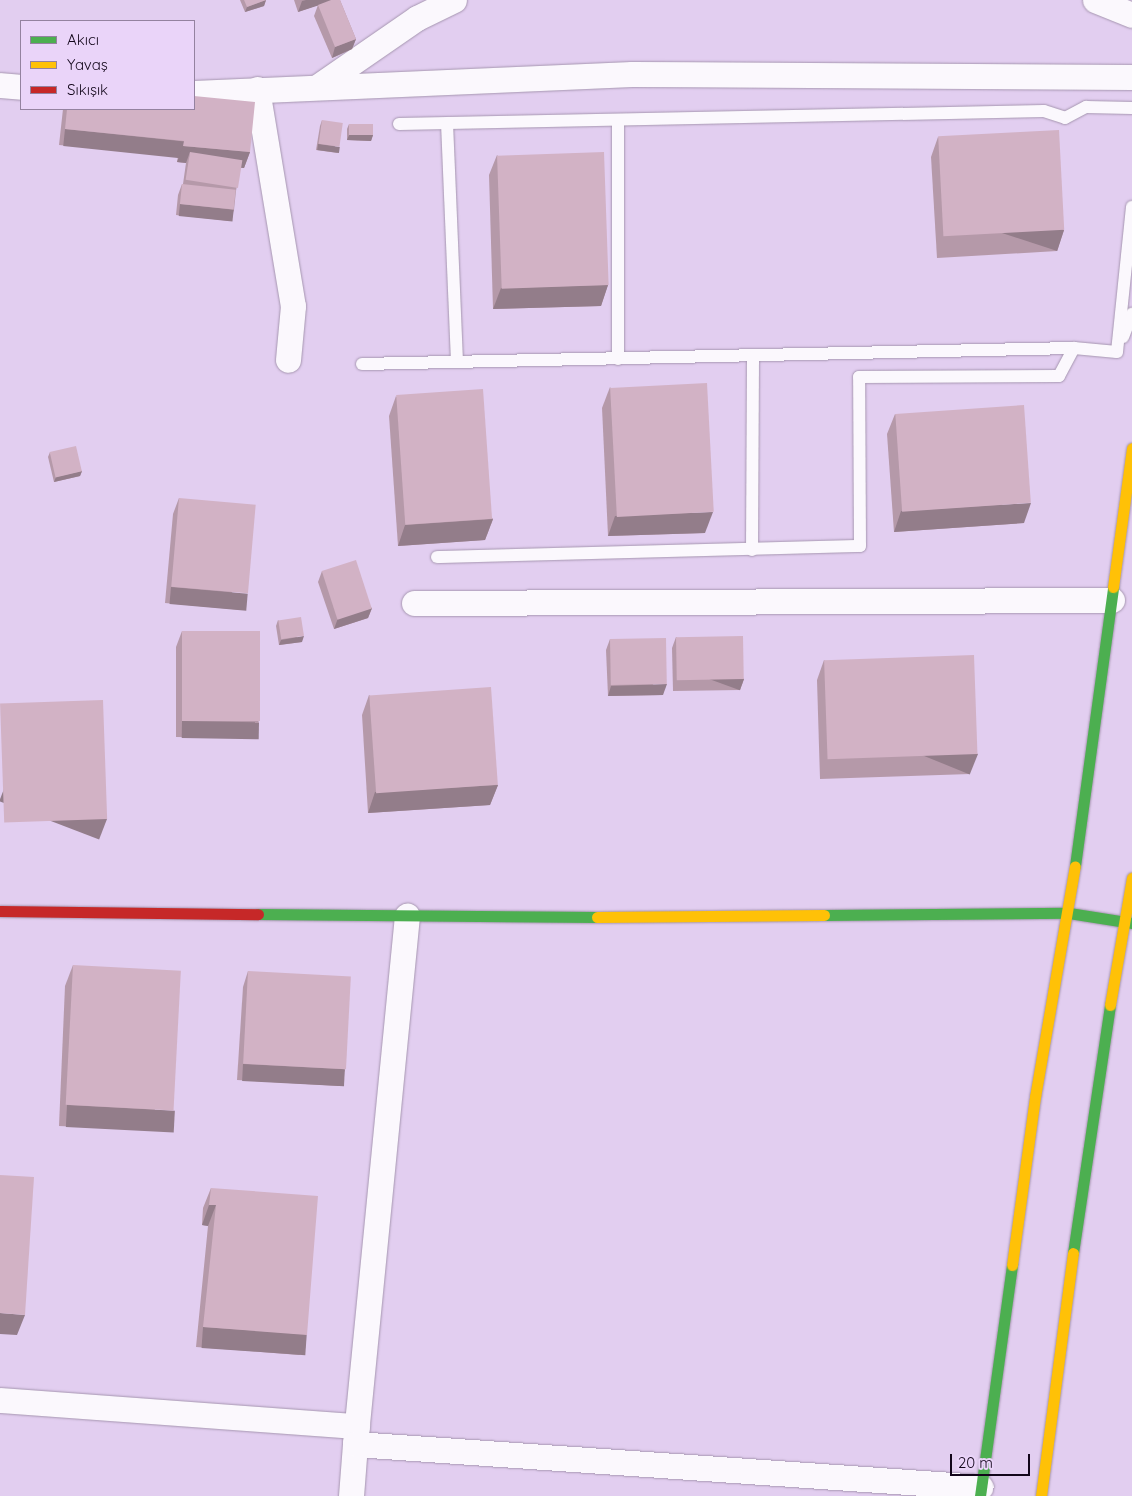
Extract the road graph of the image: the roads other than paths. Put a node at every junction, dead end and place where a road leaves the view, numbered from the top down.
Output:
1 (454, 0) edge
2 (1095, 0) edge
3 (1132, 15) edge
4 (1132, 77) edge
5 (0, 85) edge
6 (20, 87) edge
7 (257, 88) junction
8 (317, 88) junction
9 (195, 93) edge
10 (1132, 108) edge
11 (618, 120) junction
12 (447, 123) junction
13 (399, 124) dead end
14 (1132, 207) edge
15 (1132, 314) edge
16 (1074, 348) junction
17 (1117, 352) junction
18 (753, 357) junction
19 (618, 359) junction
20 (288, 360) dead end
21 (457, 362) junction
22 (362, 364) dead end
23 (1132, 448) edge
24 (752, 550) junction
25 (437, 557) dead end
26 (1112, 600) junction
27 (414, 603) dead end
28 (1132, 878) edge
29 (0, 910) edge
30 (1069, 913) junction
31 (407, 916) junction
32 (1129, 922) edge
33 (0, 1400) edge
34 (356, 1435) junction
35 (981, 1491) edge
36 (351, 1496) edge
37 (1041, 1496) edge

1 - 8 street
2 - 3 street
4 - 8 street
5 - 6 street
7 - 8 street
7 - 9 street
7 - 20 street
10 - 11 lane
11 - 12 lane
11 - 19 lane
12 - 13 lane
12 - 21 lane
14 - 17 lane
15 - 17 lane
16 - 17 lane
16 - 18 lane
16 - 24 lane
18 - 19 lane
18 - 24 lane
19 - 21 lane
21 - 22 lane
23 - 26 main road
24 - 25 lane
26 - 27 street
26 - 30 main road
28 - 32 main road
29 - 31 main road
30 - 31 main road
30 - 32 main road
30 - 35 main road
31 - 34 street
32 - 37 main road
33 - 34 street
34 - 35 street
34 - 36 street

